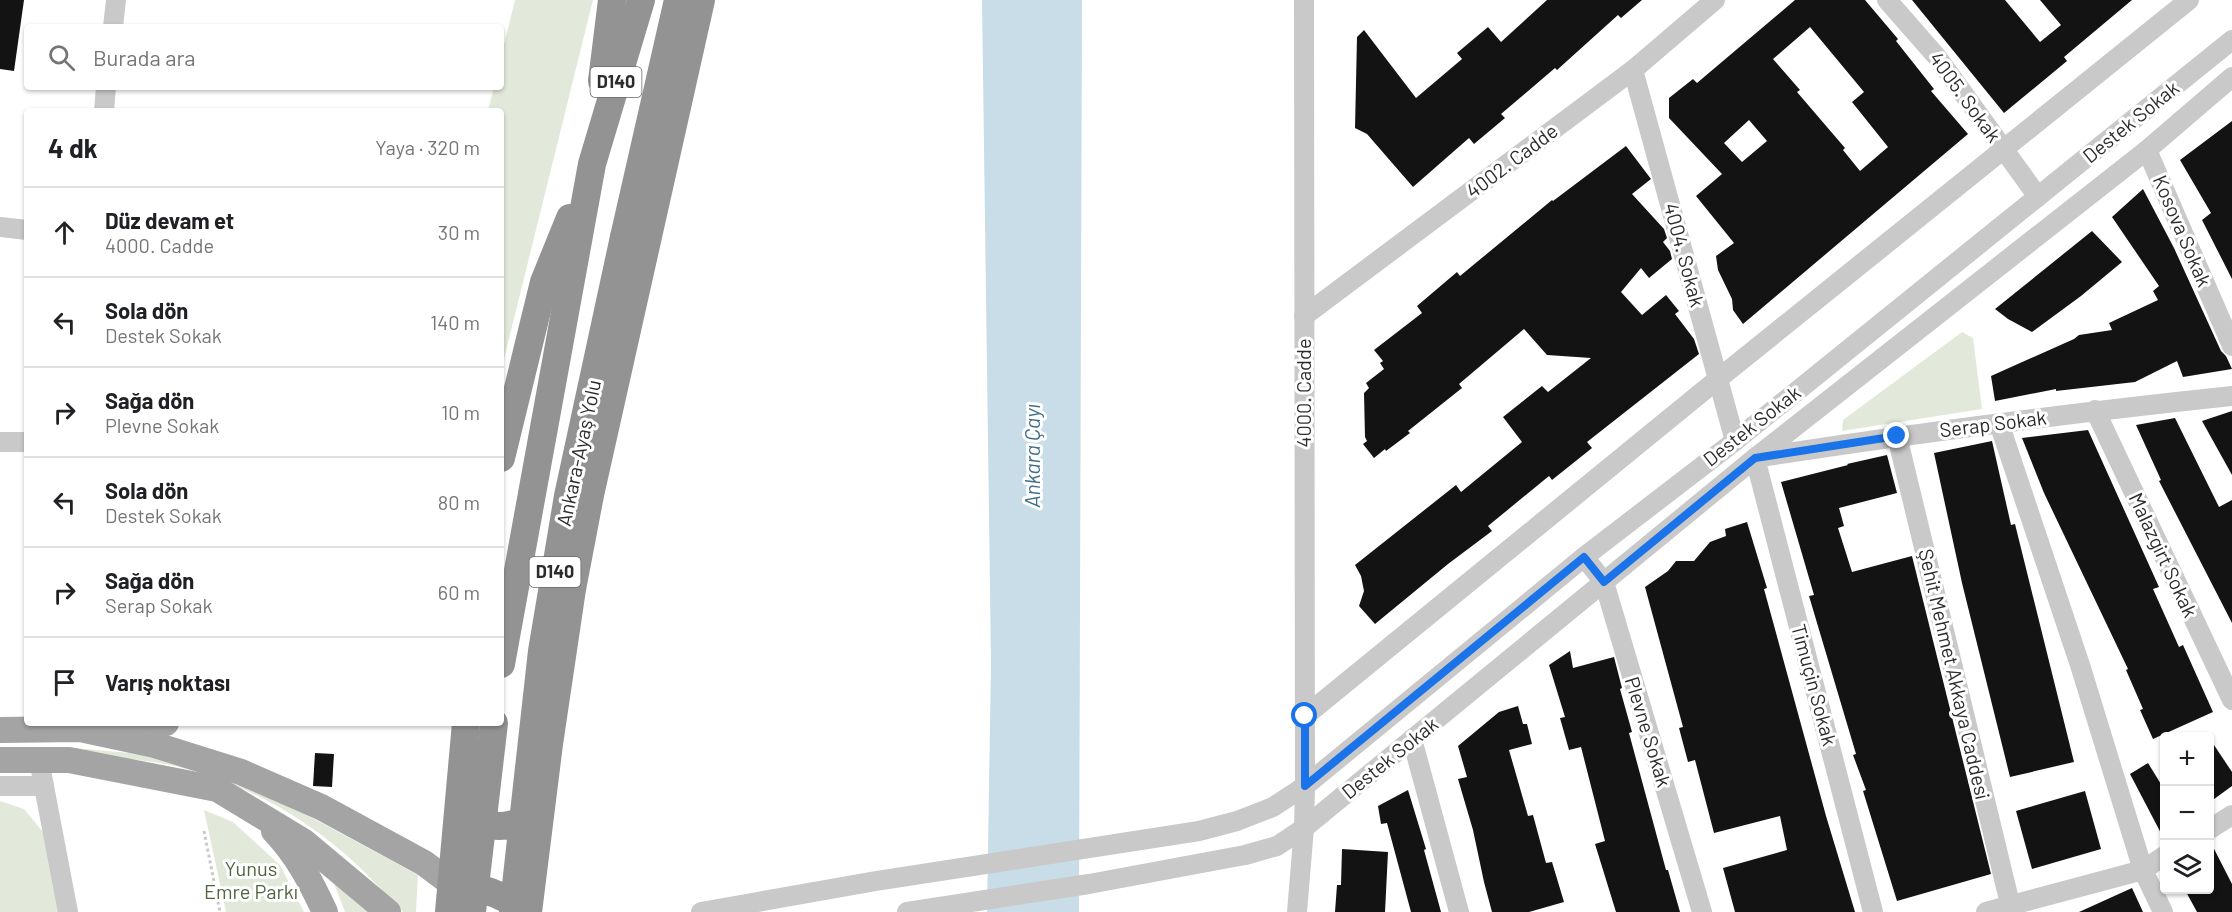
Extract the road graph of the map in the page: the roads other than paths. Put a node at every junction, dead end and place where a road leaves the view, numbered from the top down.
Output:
1 (116, 0) edge
2 (612, 0) edge
3 (640, 0) edge
4 (678, 0) edge
5 (697, 0) edge
6 (701, 0) edge
7 (1304, 0) edge
8 (1716, 0) edge
9 (1887, 0) edge
10 (2189, 0) edge
11 (113, 24) edge
12 (2232, 40) edge
13 (1633, 70) junction
14 (2232, 77) edge
15 (106, 90) edge
16 (104, 108) edge
17 (2004, 150) junction
18 (2147, 150) junction
19 (643, 151) junction
20 (592, 164) junction
21 (2038, 197) junction
22 (0, 227) edge
23 (24, 230) edge
24 (1304, 316) junction
25 (2232, 346) edge
26 (1718, 379) junction
27 (2232, 396) edge
28 (2095, 411) junction
29 (2000, 423) junction
30 (1897, 436) junction
31 (1735, 441) junction
32 (0, 442) edge
33 (24, 442) edge
34 (504, 446) edge
35 (1755, 458) junction
36 (1584, 557) junction
37 (1604, 582) junction
38 (504, 648) edge
39 (2232, 700) edge
40 (1305, 716) junction
41 (37, 726) edge
42 (146, 726) edge
43 (466, 726) edge
44 (494, 726) edge
45 (80, 729) junction
46 (0, 730) edge
47 (1412, 739) junction
48 (0, 760) edge
49 (39, 760) junction
50 (0, 786) edge
51 (44, 786) junction
52 (1305, 786) junction
53 (458, 800) junction
54 (543, 802) junction
55 (255, 812) junction
56 (2232, 815) edge
57 (2214, 826) edge
58 (1304, 828) junction
59 (2160, 859) edge
60 (2143, 870) junction
61 (452, 884) junction
62 (2011, 909) edge
63 (68, 912) edge
64 (325, 912) edge
65 (387, 912) edge
66 (449, 912) edge
67 (472, 912) edge
68 (513, 912) edge
69 (529, 912) edge
70 (702, 912) edge
71 (907, 912) edge
72 (1297, 912) edge
73 (1459, 912) edge
74 (1702, 912) edge
75 (1873, 912) edge
76 (1986, 912) edge
77 (2163, 912) edge

1 - 11 street
2 - 20 highway
3 - 20 highway, Ankara-Ayaş Yolu / D140
4 - 19 highway, Ankara-Ayaş Yolu / D140
5 - 19 highway
6 - 54 highway
7 - 24 street, 4000. Cadde
8 - 13 street, 4002. Cadde
9 - 17 street, 4005. Sokak
10 - 17 street
12 - 21 street, Destek Sokak
13 - 24 street, 4002. Cadde
13 - 26 street, 4004. Sokak
14 - 18 street, Destek Sokak
15 - 16 street
17 - 21 street, 4005. Sokak
17 - 26 street
18 - 25 street, Kosova Sokak
18 - 35 street, Destek Sokak
19 - 68 highway, Ankara-Ayaş Yolu / D140, bridge
20 - 34 highway
20 - 38 highway, Ankara-Ayaş Yolu / D140
21 - 31 street, Destek Sokak
22 - 23 street
24 - 40 street, 4000. Cadde
26 - 31 street, 4004. Sokak
26 - 40 street
27 - 28 street, Serap Sokak
28 - 29 street, Serap Sokak
28 - 39 street, Malazgirt Sokak
29 - 30 street, Serap Sokak
29 - 60 street
30 - 35 street, Serap Sokak
30 - 62 street, Şehit Mehmet Akkaya Caddesi
31 - 36 street, Destek Sokak
32 - 33 street
35 - 37 street, Destek Sokak
35 - 75 street, Timuçin Sokak
36 - 37 street, Plevne Sokak
36 - 52 street, Destek Sokak
37 - 47 street, Destek Sokak
37 - 74 street, Plevne Sokak
40 - 52 street, 4000. Cadde
41 - 45 main road
41 - 46 main road
42 - 45 main road
43 - 53 highway
44 - 67 highway, bridge
45 - 61 main road
47 - 58 street, Destek Sokak
47 - 73 street
48 - 49 main road
49 - 51 street
49 - 55 main road
50 - 51 street
51 - 63 street
52 - 58 street
52 - 70 street, Destek Sokak
53 - 54 highway
53 - 61 highway
54 - 69 highway
55 - 64 main road
55 - 65 main road
56 - 57 street
58 - 71 street, Destek Sokak
58 - 72 street
59 - 60 street
60 - 62 street
60 - 77 street
61 - 66 highway
61 - 69 highway
62 - 76 street

